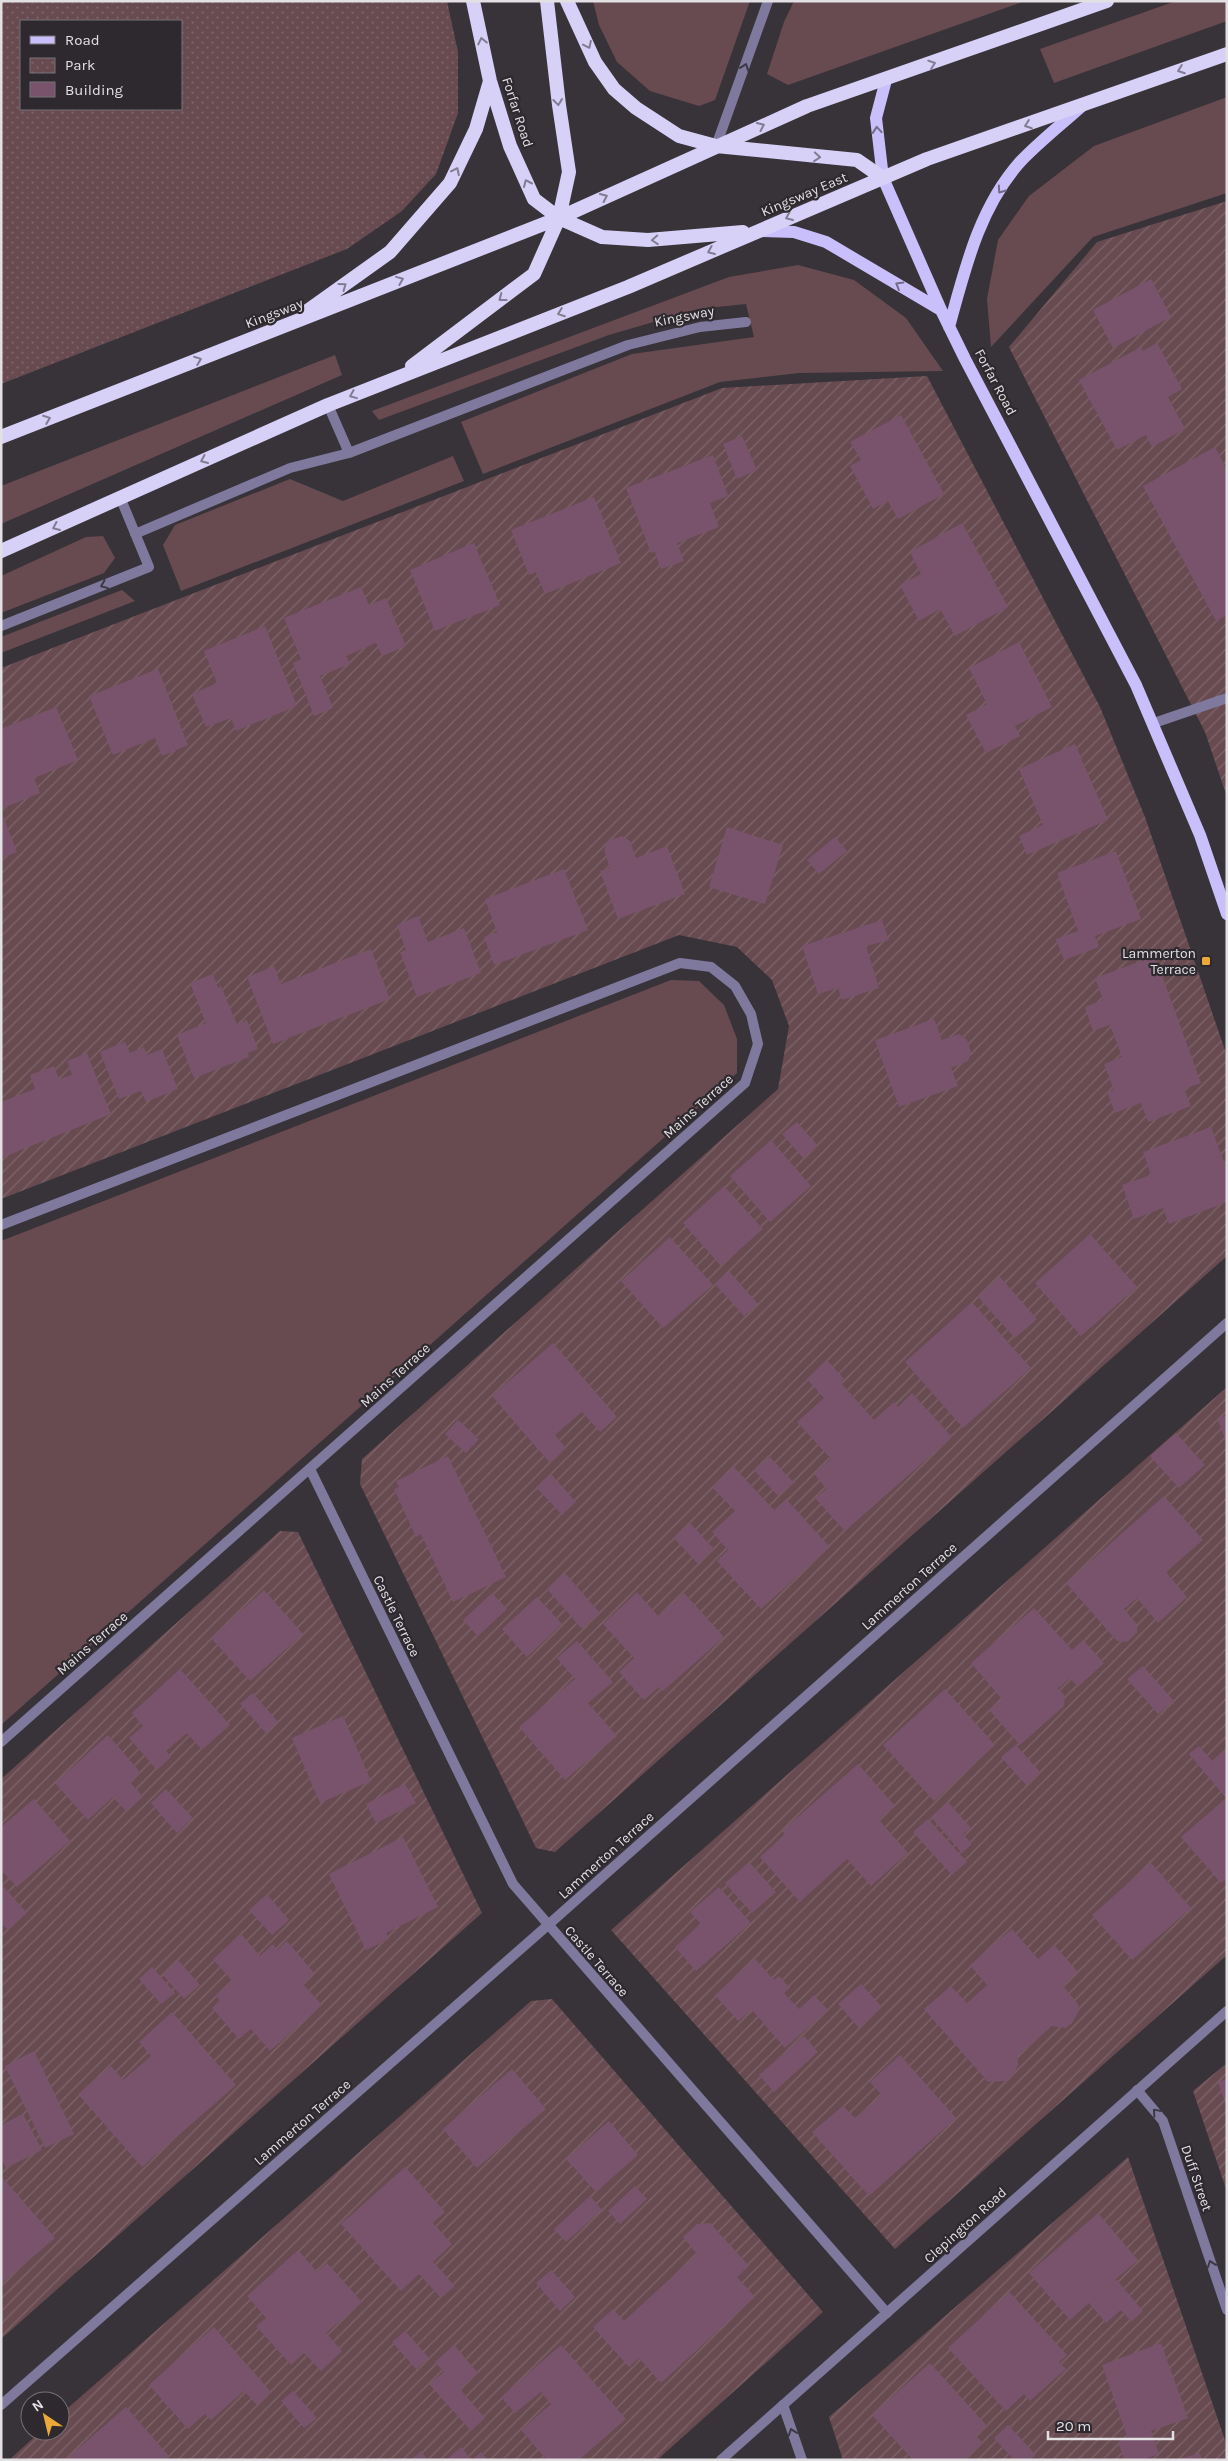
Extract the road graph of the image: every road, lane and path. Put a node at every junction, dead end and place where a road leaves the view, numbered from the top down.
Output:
1 (473, 1) edge
2 (547, 1) edge
3 (567, 1) edge
4 (768, 1) edge
5 (1107, 1) edge
6 (1227, 54) edge
7 (886, 80) junction
8 (490, 81) junction
9 (1083, 105) junction
10 (716, 146) junction
11 (883, 178) junction
12 (559, 218) junction
13 (756, 231) junction
14 (941, 310) junction
15 (746, 322) dead end
16 (289, 324) junction
17 (949, 327) junction
18 (398, 376) junction
19 (328, 405) junction
20 (1, 437) edge
21 (349, 453) junction
22 (120, 497) junction
23 (135, 534) junction
24 (1, 551) edge
25 (1, 626) edge
26 (1227, 698) edge
27 (1154, 723) junction
28 (1227, 914) edge
29 (1, 1225) edge
30 (1227, 1323) edge
31 (310, 1469) junction
32 (1, 1742) edge
33 (548, 1925) junction
34 (1227, 2011) edge
35 (1137, 2090) junction
36 (1227, 2310) edge
37 (887, 2313) junction
38 (1, 2404) edge
39 (783, 2405) junction
40 (721, 2460) edge
41 (802, 2460) edge

8 -> 1 highway, Forfar Road
2 -> 12 highway
3 -> 10 highway
10 -> 4 street
7 -> 5 highway
6 -> 9 highway, Kingsway East
10 -> 7 highway
11 -> 7 main road, Forfar Road
12 -> 8 highway, Forfar Road
16 -> 8 highway
9 -> 11 highway, Kingsway East
9 -> 17 main road
10 -> 11 highway
12 -> 10 highway
11 -> 13 highway, Kingsway East
11 - 14 main road, Forfar Road
13 -> 12 highway, Forfar Road
16 -> 12 highway, Kingsway
12 -> 18 highway
14 -> 13 main road
13 -> 18 highway, Kingsway East
14 - 17 main road, Forfar Road
15 - 21 street, Kingsway
20 -> 16 highway, Kingsway
17 - 27 main road, Forfar Road
18 -> 19 highway
19 - 21 street
19 -> 22 highway
21 - 23 street, Kingsway
22 - 23 street
22 -> 24 highway
23 -> 25 street
26 - 27 street
27 - 28 main road, Forfar Road
29 - 31 street, Mains Terrace
30 - 33 street, Lammerton Terrace
31 - 32 street, Mains Terrace
31 - 33 street, Castle Terrace
33 - 37 street, Castle Terrace
33 - 38 street, Lammerton Terrace
34 - 35 street, Clepington Road
36 -> 35 street, Duff Street
35 - 37 street, Clepington Road
37 - 39 street, Clepington Road
39 - 40 street, Clepington Road
41 -> 39 street

